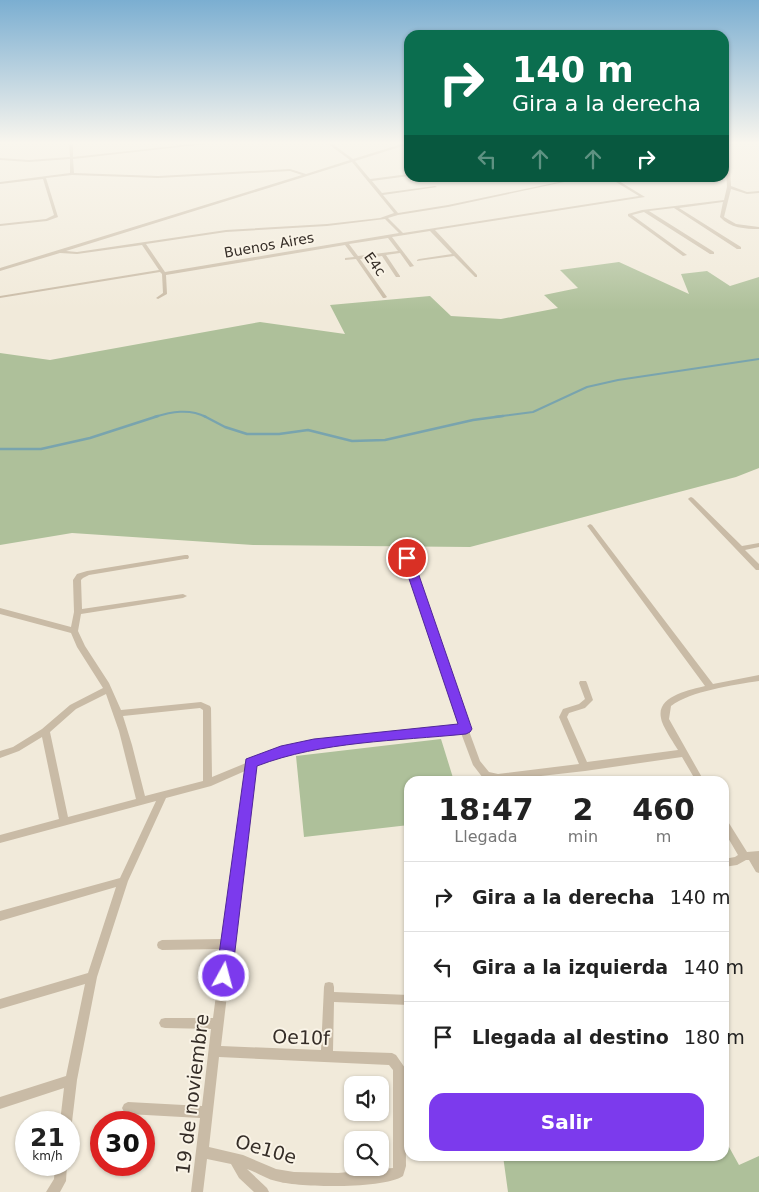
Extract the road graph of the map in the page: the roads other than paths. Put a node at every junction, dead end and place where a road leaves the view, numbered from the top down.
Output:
1 (51, 199) edge
2 (231, 199) edge
3 (385, 199) edge
4 (483, 199) edge
5 (636, 199) edge
6 (725, 201) joint
7 (635, 207) dead end
8 (675, 207) junction
9 (644, 211) junction
10 (397, 214) junction
11 (386, 218) junction
12 (0, 225) edge
13 (759, 228) edge
14 (432, 230) junction
15 (402, 234) junction
16 (390, 237) junction
17 (144, 244) junction
18 (346, 244) junction
19 (739, 248) dead end
20 (62, 252) junction
21 (400, 252) junction
22 (712, 253) dead end
23 (383, 254) junction
24 (685, 254) dead end
25 (455, 255) junction
26 (356, 258) junction
27 (347, 259) dead end
28 (419, 260) dead end
29 (412, 266) dead end
30 (0, 270) edge
31 (162, 272) junction
32 (398, 276) dead end
33 (475, 276) dead end
34 (0, 297) edge
35 (385, 297) dead end
36 (158, 298) dead end
37 (691, 499) dead end
38 (590, 526) dead end
39 (759, 545) edge
40 (739, 549) junction
41 (185, 557) dead end
42 (407, 558) dead end
43 (759, 568) edge
44 (183, 596) dead end
45 (0, 611) edge
46 (78, 612) junction
47 (74, 631) junction
48 (759, 678) edge
49 (583, 683) dead end
50 (710, 688) junction
51 (108, 689) junction
52 (118, 713) junction
53 (466, 729) junction
54 (45, 731) junction
55 (684, 753) junction
56 (0, 755) edge
57 (250, 763) junction
58 (585, 767) junction
59 (488, 776) edge
60 (514, 776) edge
61 (697, 776) edge
62 (208, 783) junction
63 (163, 795) junction
64 (142, 801) junction
65 (64, 820) junction
66 (729, 829) edge
67 (0, 839) edge
68 (752, 856) edge
69 (729, 862) edge
70 (759, 869) edge
71 (122, 881) junction
72 (0, 916) edge
73 (228, 944) junction
74 (162, 945) dead end
75 (92, 977) junction
76 (404, 1000) edge
77 (0, 1004) edge
78 (164, 1024) dead end
79 (218, 1024) junction
80 (214, 1051) junction
81 (327, 1056) junction
82 (386, 1059) joint
83 (71, 1080) junction
84 (0, 1103) edge
85 (128, 1108) dead end
86 (67, 1111) edge
87 (206, 1112) junction
88 (203, 1152) junction
89 (235, 1159) junction
90 (60, 1176) edge
91 (53, 1191) edge
92 (197, 1192) edge
93 (263, 1192) edge

1 - 12 street
2 - 20 street
3 - 10 street
4 - 10 street
5 - 14 street, Buenos Aires
6 - 8 street
6 - 13 street
7 - 9 street
8 - 9 street
8 - 19 street
9 - 22 street
9 - 24 street
10 - 11 street
11 - 15 street
11 - 17 street
14 - 15 street, Buenos Aires
14 - 25 street
15 - 16 street, Buenos Aires
16 - 18 street, Buenos Aires
16 - 21 street
17 - 20 street
17 - 31 street
18 - 26 street, E4c
18 - 31 street, Buenos Aires
20 - 30 street
21 - 23 street
21 - 29 street
23 - 26 street
23 - 32 street
25 - 28 street
25 - 33 street
26 - 27 street
26 - 35 street, E4c
31 - 34 street, Buenos Aires
31 - 36 street
37 - 40 street
38 - 50 street
39 - 40 street
40 - 43 street
41 - 46 street
42 - 53 street
44 - 46 street
45 - 47 street
46 - 47 street
47 - 51 street
48 - 50 street
49 - 58 street
50 - 55 street
51 - 52 street
51 - 54 street
52 - 62 street
52 - 64 street
53 - 57 street
53 - 59 street
54 - 56 street
54 - 65 street
55 - 58 street
55 - 61 street
57 - 62 street
57 - 73 street, 19 de noviembre
58 - 60 street
62 - 63 street
63 - 64 street
63 - 71 street
64 - 65 street
65 - 67 street
66 - 68 street
68 - 69 street
68 - 70 street
71 - 72 street
71 - 75 street
73 - 74 street
73 - 79 street, 19 de noviembre
75 - 77 street
75 - 83 street
76 - 81 street
78 - 79 street
79 - 80 street, 19 de noviembre
80 - 81 street, Oe10f
80 - 87 street, 19 de noviembre
81 - 82 street, Oe10f
82 - 89 street, Oe10e
83 - 84 street
83 - 86 street
85 - 87 street
87 - 88 street, 19 de noviembre
88 - 89 street, Oe10e
88 - 92 street, 19 de noviembre
89 - 93 street
90 - 91 street

